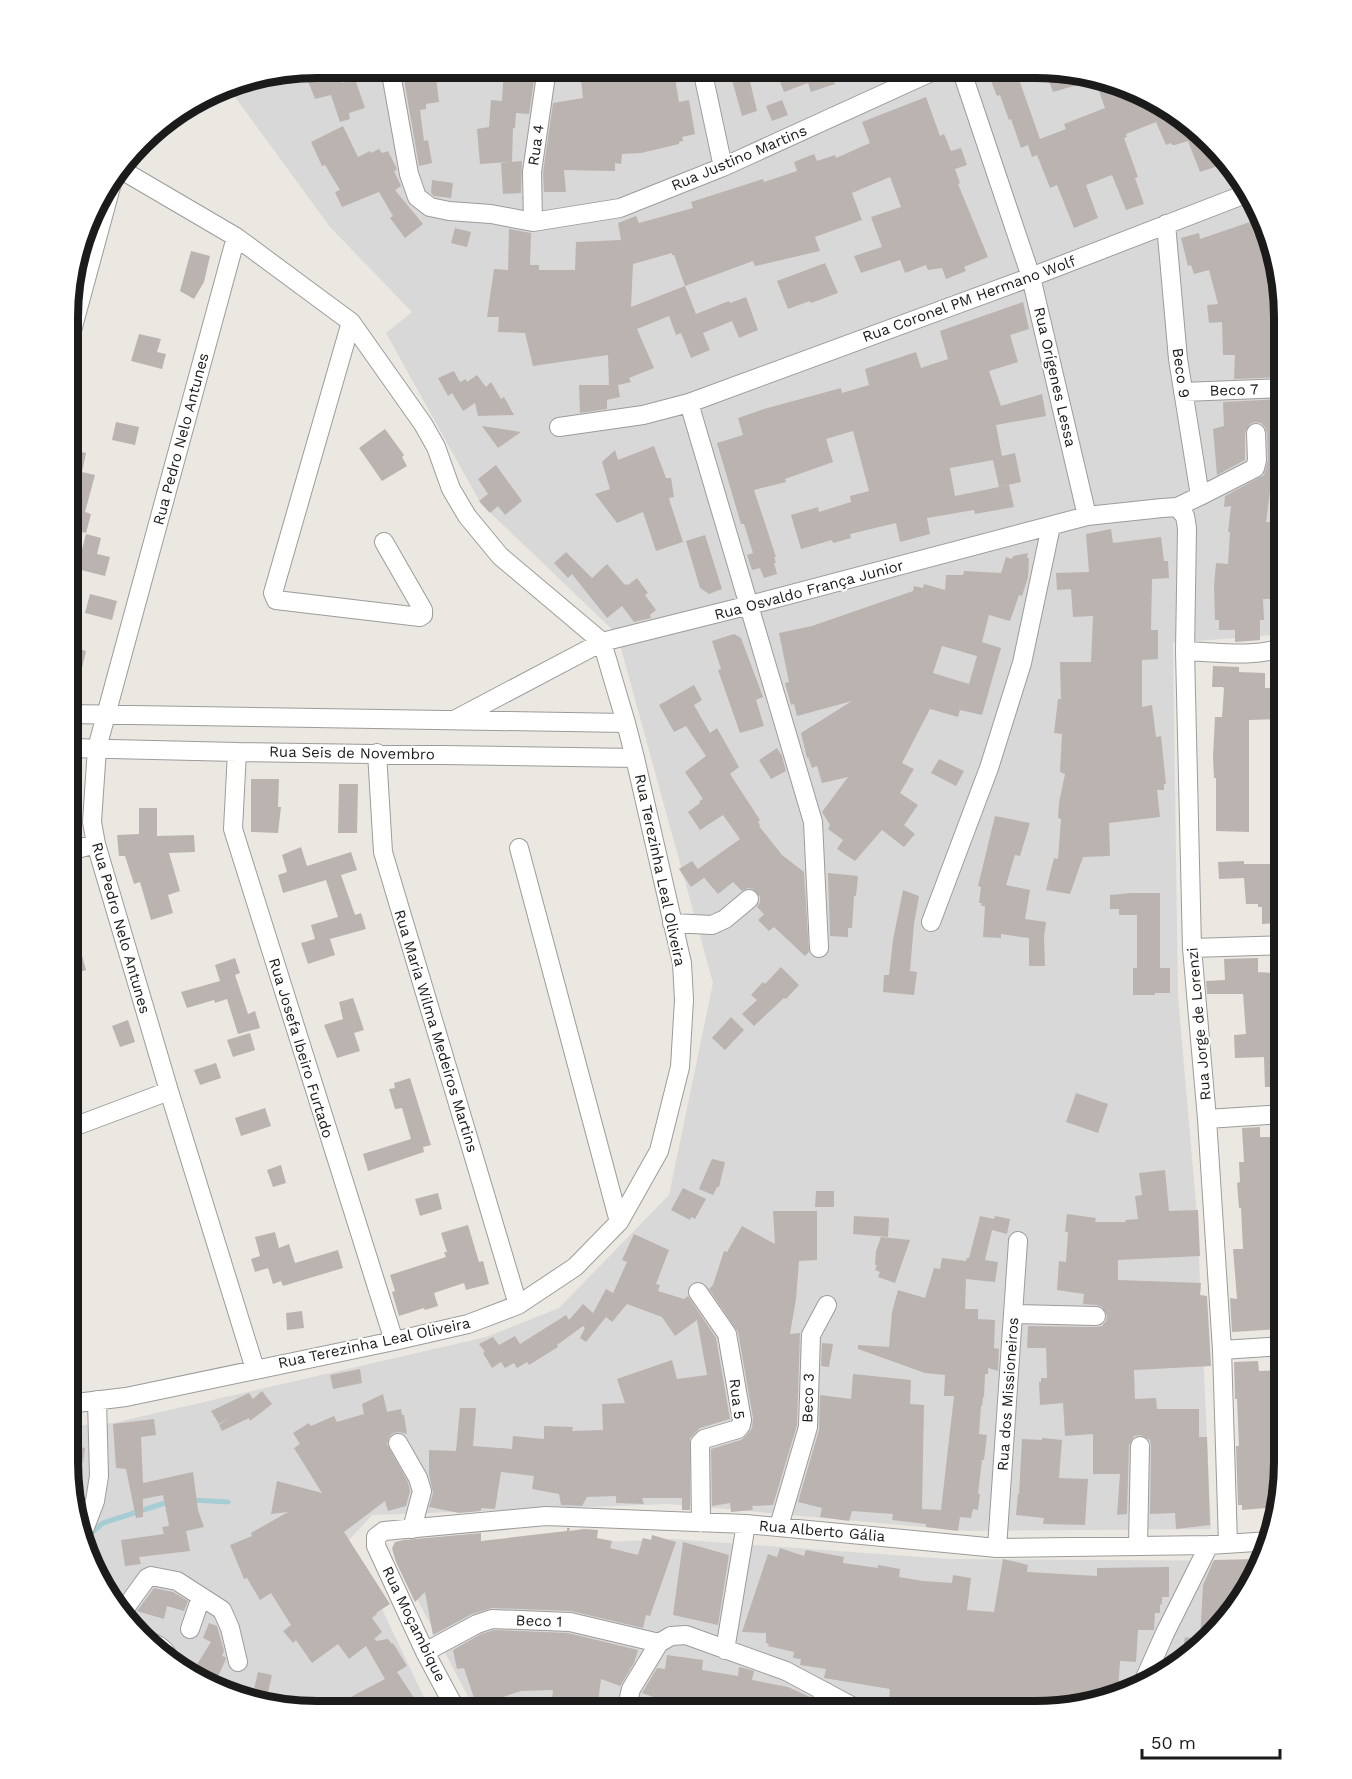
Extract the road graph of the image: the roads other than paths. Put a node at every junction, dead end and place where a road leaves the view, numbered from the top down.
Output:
1 (392, 78) edge
2 (546, 78) edge
3 (704, 78) edge
4 (918, 78) edge
5 (964, 78) edge
6 (723, 167) junction
7 (126, 173) edge
8 (1241, 196) edge
9 (106, 205) edge
10 (533, 222) junction
11 (1166, 224) junction
12 (236, 237) junction
13 (1031, 277) junction
14 (79, 306) edge
15 (351, 322) junction
16 (1274, 388) edge
17 (1183, 392) junction
18 (689, 403) junction
19 (559, 427) dead end
20 (1256, 434) dead end
21 (1200, 496) junction
22 (1178, 507) junction
23 (1087, 516) junction
24 (1051, 526) junction
25 (384, 542) dead end
26 (750, 606) junction
27 (602, 642) junction
28 (1185, 651) junction
29 (1274, 651) edge
30 (78, 714) edge
31 (106, 714) junction
32 (456, 719) junction
33 (626, 723) junction
34 (78, 748) edge
35 (97, 748) junction
36 (237, 752) junction
37 (377, 753) junction
38 (635, 758) junction
39 (96, 844) junction
40 (519, 848) dead end
41 (78, 849) edge
42 (749, 899) dead end
43 (931, 922) dead end
44 (672, 923) junction
45 (1274, 945) edge
46 (819, 948) dead end
47 (1192, 948) junction
48 (169, 1090) junction
49 (1274, 1115) edge
50 (1206, 1119) junction
51 (78, 1125) edge
52 (619, 1222) junction
53 (1018, 1241) dead end
54 (698, 1292) dead end
55 (518, 1305) junction
56 (827, 1305) dead end
57 (1013, 1314) junction
58 (1096, 1316) dead end
59 (394, 1341) junction
60 (1274, 1347) edge
61 (1222, 1350) junction
62 (255, 1369) junction
63 (97, 1400) junction
64 (78, 1403) edge
65 (398, 1443) dead end
66 (1140, 1446) dead end
67 (701, 1523) junction
68 (86, 1524) edge
69 (746, 1524) junction
70 (779, 1526) junction
71 (412, 1529) junction
72 (376, 1538) joint
73 (1260, 1542) edge
74 (1228, 1543) junction
75 (1209, 1545) junction
76 (1138, 1546) junction
77 (997, 1548) junction
78 (201, 1597) junction
79 (126, 1606) edge
80 (190, 1629) dead end
81 (659, 1642) junction
82 (725, 1650) junction
83 (425, 1652) junction
84 (238, 1662) dead end
85 (1147, 1673) edge
86 (826, 1692) junction
87 (451, 1701) edge
88 (628, 1701) edge
89 (821, 1701) edge
90 (843, 1701) edge

1 - 10 street, Rua Justino Martins
2 - 10 street, Rua 4
3 - 6 street
4 - 6 street, Rua Justino Martins
5 - 13 street, Rua Orígenes Lessa
6 - 10 street, Rua Justino Martins
7 - 12 street
8 - 11 street, Rua Coronel PM Hermano Wolf
9 - 14 street
11 - 13 street, Rua Coronel PM Hermano Wolf
11 - 17 street, Beco 9
12 - 15 street
12 - 31 street, Rua Pedro Nelo Antunes
13 - 18 street, Rua Coronel PM Hermano Wolf
13 - 23 street, Rua Orígenes Lessa
15 - 25 street
15 - 27 street
16 - 17 street, Beco 7
17 - 21 street, Beco 9
18 - 19 street, Rua Coronel PM Hermano Wolf
18 - 26 street
20 - 21 street
21 - 22 street
22 - 23 street, Rua Osvaldo França Junior
22 - 28 street, Rua Jorge de Lorenzi
23 - 24 street, Rua Osvaldo França Junior
24 - 26 street, Rua Osvaldo França Junior
24 - 43 street
26 - 27 street, Rua Osvaldo França Junior
26 - 46 street
27 - 32 street, Rua Osvaldo França Junior
27 - 33 street, Rua Terezinha Leal Oliveira
28 - 29 street
28 - 47 street, Rua Jorge de Lorenzi
30 - 31 street
31 - 32 street
31 - 35 street, Rua Pedro Nelo Antunes
32 - 33 street
33 - 38 street, Rua Terezinha Leal Oliveira
34 - 35 street, Rua Seis de Novembro
35 - 36 street, Rua Seis de Novembro
35 - 39 street, Rua Pedro Nelo Antunes
36 - 37 street, Rua Seis de Novembro
36 - 59 street, Rua Josefa Ibeiro Furtado
37 - 38 street, Rua Seis de Novembro
37 - 55 street, Rua Maria Wilma Medeiros Martins
38 - 44 street, Rua Terezinha Leal Oliveira
39 - 41 street
39 - 48 street, Rua Pedro Nelo Antunes
40 - 52 street
42 - 44 street
44 - 52 street, Rua Terezinha Leal Oliveira
45 - 47 street
47 - 50 street, Rua Jorge de Lorenzi
48 - 51 street
48 - 62 street, Rua Pedro Nelo Antunes
49 - 50 street
50 - 61 street, Rua Jorge de Lorenzi
52 - 55 street, Rua Terezinha Leal Oliveira
53 - 57 street, Rua dos Missioneiros
54 - 67 street, Rua 5
55 - 59 street, Rua Terezinha Leal Oliveira
56 - 70 street, Beco 3
57 - 58 street
57 - 77 street, Rua dos Missioneiros
59 - 62 street, Rua Terezinha Leal Oliveira
60 - 61 street
61 - 74 street, Rua Jorge de Lorenzi
62 - 63 street, Rua Terezinha Leal Oliveira
63 - 64 street, Rua Terezinha Leal Oliveira
63 - 68 street
65 - 71 street
66 - 76 street
67 - 69 street, Rua Alberto Gália
67 - 71 street, Rua Alberto Gália
69 - 70 street, Rua Alberto Gália
69 - 82 street
70 - 77 street, Rua Alberto Gália
71 - 72 street, Rua Alberto Gália
72 - 83 street, Rua Moçambique
73 - 74 street, Rua Alberto Gália
74 - 75 street, Rua Alberto Gália
75 - 76 street, Rua Alberto Gália
75 - 85 street
76 - 77 street, Rua Alberto Gália
78 - 79 street
78 - 80 street
78 - 84 street
81 - 82 street
81 - 83 street, Beco 1
81 - 88 street
82 - 86 street
83 - 87 street, Rua Moçambique
86 - 89 street
86 - 90 street

